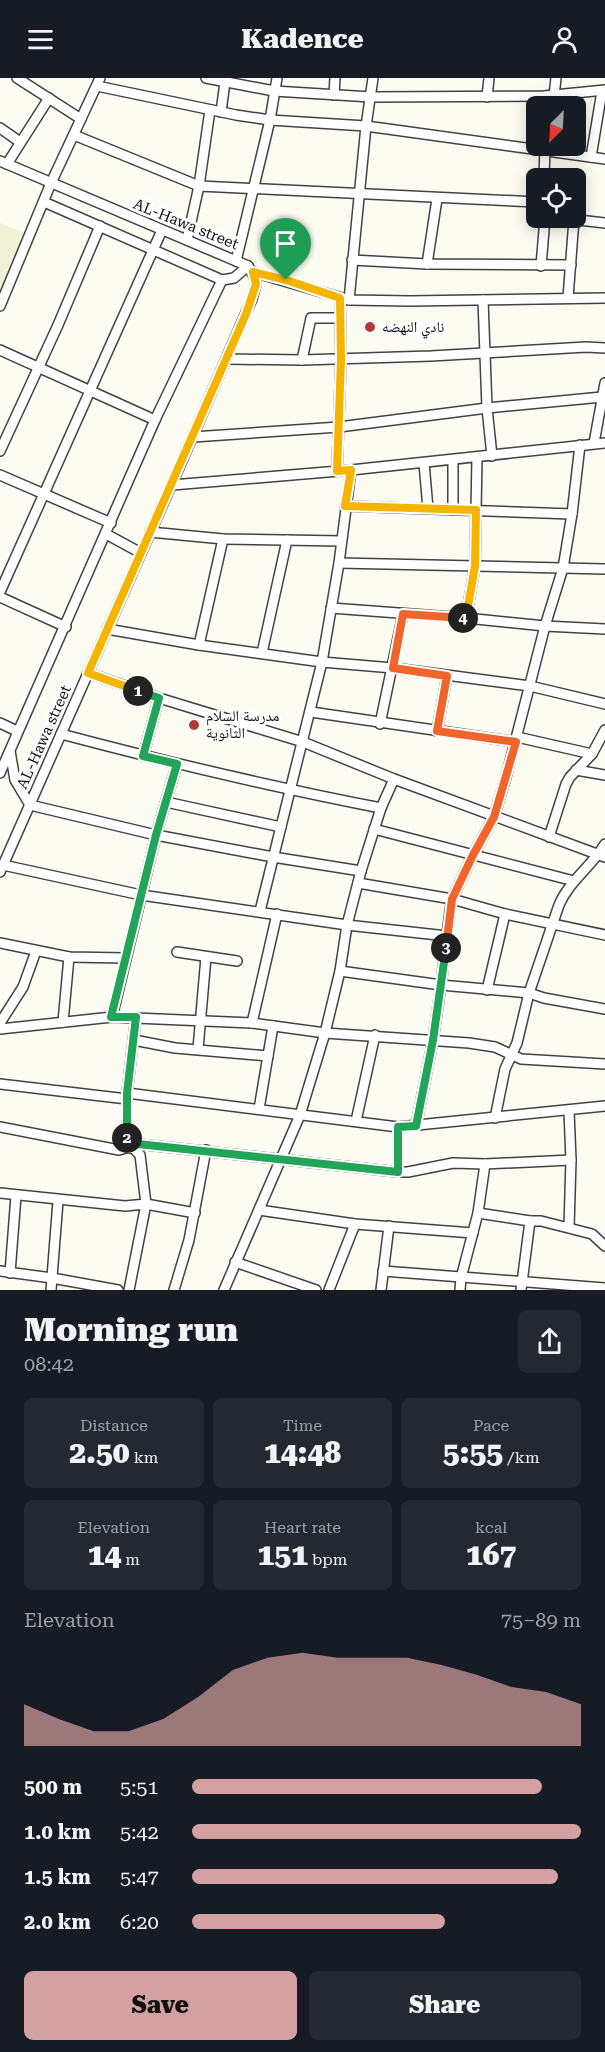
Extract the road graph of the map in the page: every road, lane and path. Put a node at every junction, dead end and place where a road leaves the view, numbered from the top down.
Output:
1 (17, 78) edge
2 (206, 78) edge
3 (277, 78) edge
4 (335, 78) edge
5 (373, 78) edge
6 (489, 78) edge
7 (556, 78) edge
8 (98, 82) edge
9 (225, 82) junction
10 (274, 91) junction
11 (604, 91) edge
12 (334, 96) junction
13 (554, 96) joint
14 (371, 97) junction
15 (487, 97) junction
16 (49, 98) junction
17 (526, 100) edge
18 (210, 110) junction
19 (221, 112) junction
20 (81, 119) junction
21 (270, 120) junction
22 (366, 126) junction
23 (0, 129) edge
24 (74, 135) junction
25 (20, 142) junction
26 (526, 146) edge
27 (586, 156) edge
28 (591, 157) junction
29 (605, 159) edge
30 (3, 162) edge
31 (51, 183) junction
32 (199, 186) junction
33 (254, 190) junction
34 (360, 195) junction
35 (437, 199) junction
36 (44, 202) junction
37 (526, 202) edge
38 (586, 221) edge
39 (605, 223) edge
40 (100, 226) junction
41 (544, 228) edge
42 (573, 228) edge
43 (162, 230) junction
44 (187, 240) junction
45 (154, 249) junction
46 (352, 260) junction
47 (236, 261) junction
48 (427, 264) junction
49 (571, 265) junction
50 (541, 266) junction
51 (250, 269) junction
52 (222, 279) junction
53 (568, 298) junction
54 (605, 298) edge
55 (345, 299) junction
56 (483, 300) junction
57 (0, 306) edge
58 (339, 318) junction
59 (605, 348) edge
60 (0, 350) edge
61 (485, 352) junction
62 (227, 359) junction
63 (341, 359) junction
64 (302, 360) junction
65 (38, 367) junction
66 (605, 383) edge
67 (91, 390) junction
68 (602, 397) junction
69 (487, 408) junction
70 (155, 420) junction
71 (339, 427) junction
72 (192, 437) junction
73 (594, 443) junction
74 (605, 443) edge
75 (580, 445) junction
76 (0, 451) edge
77 (492, 456) junction
78 (477, 457) junction
79 (453, 459) junction
80 (424, 463) junction
81 (351, 470) junction
82 (337, 471) junction
83 (0, 475) edge
84 (172, 484) junction
85 (44, 494) junction
86 (345, 506) junction
87 (428, 509) junction
88 (453, 510) junction
89 (476, 510) junction
90 (572, 514) junction
91 (111, 523) junction
92 (150, 532) junction
93 (106, 534) junction
94 (223, 539) junction
95 (287, 540) junction
96 (341, 541) junction
97 (141, 553) junction
98 (339, 563) junction
99 (475, 566) junction
100 (563, 568) junction
101 (605, 568) edge
102 (0, 592) edge
103 (0, 597) edge
104 (331, 608) junction
105 (403, 614) junction
106 (466, 618) junction
107 (545, 626) junction
108 (66, 627) junction
109 (605, 628) edge
110 (107, 629) junction
111 (199, 645) junction
112 (262, 653) junction
113 (322, 662) junction
114 (393, 668) junction
115 (88, 673) junction
116 (447, 676) junction
117 (530, 686) junction
118 (159, 698) junction
119 (605, 704) edge
120 (311, 712) junction
121 (0, 723) edge
122 (380, 724) junction
123 (605, 730) edge
124 (17, 731) junction
125 (437, 731) junction
126 (61, 734) junction
127 (516, 739) junction
128 (303, 742) junction
129 (10, 748) junction
130 (592, 754) junction
131 (143, 756) junction
132 (177, 764) junction
133 (576, 770) junction
134 (0, 773) edge
135 (605, 775) edge
136 (394, 779) junction
137 (291, 790) junction
138 (166, 802) junction
139 (30, 805) junction
140 (381, 808) junction
141 (494, 817) junction
142 (281, 827) junction
143 (374, 829) junction
144 (156, 835) junction
145 (549, 837) junction
146 (605, 843) edge
147 (473, 855) junction
148 (602, 856) edge
149 (273, 857) junction
150 (1, 869) edge
151 (361, 871) junction
152 (574, 881) junction
153 (358, 883) junction
154 (141, 895) junction
155 (452, 899) junction
156 (260, 911) junction
157 (277, 914) junction
158 (505, 914) junction
159 (347, 925) junction
160 (552, 925) junction
161 (605, 935) edge
162 (447, 936) junction
163 (0, 943) edge
164 (36, 951) junction
165 (177, 952) dead end
166 (69, 957) junction
167 (206, 957) junction
168 (125, 958) junction
169 (237, 961) dead end
170 (340, 971) junction
171 (441, 985) junction
172 (487, 990) junction
173 (529, 993) junction
174 (605, 1009) edge
175 (111, 1017) junction
176 (136, 1017) junction
177 (199, 1020) junction
178 (63, 1022) junction
179 (0, 1023) edge
180 (252, 1023) junction
181 (273, 1026) junction
182 (0, 1029) edge
183 (325, 1033) junction
184 (375, 1035) junction
185 (134, 1040) junction
186 (433, 1040) junction
187 (198, 1049) junction
188 (511, 1054) junction
189 (268, 1056) junction
190 (605, 1064) edge
191 (0, 1084) edge
192 (127, 1096) junction
193 (605, 1106) edge
194 (259, 1110) junction
195 (569, 1111) junction
196 (300, 1115) junction
197 (495, 1118) junction
198 (356, 1121) junction
199 (416, 1126) junction
200 (0, 1127) edge
201 (398, 1127) junction
202 (127, 1147) junction
203 (206, 1150) junction
204 (280, 1159) junction
205 (571, 1160) junction
206 (485, 1164) junction
207 (398, 1172) junction
208 (0, 1193) edge
209 (16, 1196) junction
210 (58, 1201) junction
211 (146, 1204) junction
212 (259, 1210) junction
213 (195, 1213) junction
214 (478, 1213) junction
215 (530, 1221) junction
216 (356, 1224) junction
217 (390, 1226) junction
218 (569, 1227) junction
219 (473, 1233) junction
220 (605, 1246) edge
221 (235, 1262) junction
222 (0, 1271) edge
223 (383, 1271) junction
224 (10, 1273) junction
225 (52, 1278) junction
226 (461, 1278) junction
227 (522, 1286) edge
228 (102, 1288) edge
229 (577, 1288) edge
230 (605, 1288) edge
231 (51, 1290) edge
232 (118, 1290) edge
233 (129, 1290) edge
234 (174, 1290) edge
235 (224, 1290) edge
236 (316, 1290) edge
237 (329, 1290) edge
238 (381, 1290) edge
239 (460, 1290) edge

1 - 16 street
2 - 9 street
3 - 10 street
4 - 12 street
5 - 14 street
6 - 15 street
7 - 13 street
8 - 18 street
8 - 20 street
9 - 10 street
9 - 19 street
10 - 12 street
10 - 21 street
11 - 13 street
11 - 28 street
12 - 14 street
14 - 15 street
14 - 22 street
15 - 17 street
16 - 20 street
16 - 25 street
18 - 19 street
18 - 32 street
19 - 21 street
20 - 24 street
21 - 22 street
21 - 33 street
22 - 26 street
22 - 34 street
23 - 25 street
24 - 31 street
24 - 32 street
25 - 30 street
27 - 28 street
28 - 29 street
30 - 31 street, AL-Hawa street
31 - 36 street
31 - 43 street, AL-Hawa street
32 - 33 street
32 - 44 street
33 - 34 street
33 - 47 street
34 - 35 street
34 - 46 street
35 - 37 street
35 - 48 street
36 - 40 street
36 - 57 street
38 - 39 street
40 - 45 street
40 - 65 street
41 - 50 street
42 - 49 street
43 - 44 street, AL-Hawa street
43 - 45 street
44 - 47 street, AL-Hawa street
45 - 52 street
45 - 67 street
46 - 48 street
46 - 55 street
47 - 51 street, AL-Hawa street
48 - 50 street
49 - 50 street
49 - 53 street
51 - 52 street
51 - 55 street
51 - 62 street, AL-Hawa street
52 - 70 street
53 - 54 street
53 - 56 street
55 - 56 street
55 - 58 street
56 - 61 street
58 - 63 street
58 - 64 street
59 - 61 street
60 - 65 street
61 - 63 street
61 - 69 street
62 - 64 street
62 - 72 street, AL-Hawa street
63 - 64 street
63 - 71 street
65 - 67 street
65 - 76 street
66 - 68 street
67 - 70 street
67 - 85 street
68 - 69 street
68 - 73 street
69 - 71 street
69 - 77 street
70 - 91 street
71 - 72 street
71 - 82 street
72 - 84 street, AL-Hawa street
73 - 74 street
73 - 75 street
75 - 77 street
75 - 90 street
77 - 78 street
78 - 79 street
78 - 89 street
79 - 80 street
79 - 88 street
80 - 81 street
80 - 87 street
81 - 82 street
81 - 86 street
82 - 84 street
83 - 85 street
84 - 92 street, AL-Hawa street
85 - 91 street
85 - 102 street
86 - 87 street
86 - 96 street
87 - 88 street
88 - 89 street
89 - 90 street
89 - 99 street
90 - 100 street
91 - 93 street
92 - 94 street
92 - 97 street, AL-Hawa street
93 - 97 street
93 - 108 street
94 - 95 street
94 - 111 street
95 - 96 street
95 - 112 street
96 - 98 street
97 - 110 street, AL-Hawa street
98 - 99 street
98 - 104 street
99 - 100 street
99 - 106 street
100 - 101 street
100 - 107 street
103 - 108 street
104 - 105 street
104 - 113 street
105 - 106 street
105 - 114 street
106 - 107 street
107 - 109 street
107 - 117 street
108 - 124 street
110 - 111 street
110 - 115 street, AL-Hawa street
111 - 112 street
112 - 113 street
113 - 114 street
113 - 120 street
114 - 116 street
114 - 122 street
115 - 118 street
115 - 126 street, AL-Hawa street
116 - 117 street
116 - 125 street
117 - 119 street
117 - 127 street
118 - 128 street
118 - 131 street
120 - 122 street
120 - 128 street
121 - 124 street
122 - 125 street
123 - 130 street
124 - 129 street
125 - 127 street
126 - 131 street
126 - 139 street, AL-Hawa street
127 - 130 street
127 - 141 street
128 - 136 street
128 - 137 street
129 - 134 street
129 - 139 street
130 - 133 street
131 - 132 street
132 - 137 street
132 - 138 street
133 - 135 street
133 - 145 street
136 - 140 street
136 - 141 street
137 - 140 street
137 - 142 street
138 - 142 street
138 - 144 street
139 - 144 street
139 - 150 street, AL-Hawa street
140 - 143 street
141 - 145 street
141 - 147 street
142 - 149 street
143 - 147 street
143 - 151 street
144 - 149 street
144 - 154 street
145 - 148 street
146 - 148 street
147 - 152 street
147 - 155 street
148 - 152 street
149 - 151 street
149 - 156 street
150 - 154 street
151 - 153 street
152 - 160 street
153 - 155 street
153 - 159 street
154 - 156 street
154 - 168 street
155 - 158 street
155 - 162 street
156 - 157 street
157 - 159 street
157 - 180 street
158 - 160 street
158 - 172 street
159 - 162 street
159 - 170 street
160 - 161 street
160 - 173 street
162 - 171 street
163 - 164 street
164 - 166 street
164 - 179 street
165 - 167 street
166 - 168 street
166 - 178 street
167 - 169 street
167 - 177 street
168 - 175 street
170 - 171 street
170 - 183 street
171 - 172 street
171 - 186 street
172 - 173 street
173 - 174 street
173 - 188 street
175 - 176 street
175 - 178 street
176 - 177 street
176 - 185 street
177 - 180 street
177 - 187 street
178 - 182 street
180 - 181 street
181 - 183 street
181 - 189 street
183 - 184 street
183 - 196 street
184 - 186 street
184 - 198 street
185 - 187 street
185 - 192 street
186 - 188 street
186 - 199 street
187 - 189 street
188 - 190 street
188 - 197 street
189 - 194 street
191 - 192 street
192 - 194 street
192 - 202 street
193 - 195 street
194 - 196 street
195 - 197 street
195 - 205 street
196 - 198 street
196 - 204 street
197 - 199 street
198 - 201 street
199 - 201 street
200 - 202 street
201 - 207 street
202 - 203 street
202 - 211 street
203 - 204 street
203 - 213 street
204 - 207 street
204 - 212 street
205 - 206 street
205 - 218 street
206 - 207 street
206 - 214 street
208 - 209 street
209 - 210 street
209 - 224 street
210 - 211 street
210 - 225 street
211 - 213 street
211 - 233 street
212 - 216 street
212 - 221 street
213 - 234 street
214 - 215 street
214 - 219 street
215 - 218 street
215 - 227 street
216 - 217 street
216 - 237 street
217 - 219 street
217 - 223 street
218 - 220 street
219 - 226 street
221 - 235 street
221 - 236 street
222 - 224 street
223 - 226 street
223 - 238 street
224 - 225 street
225 - 228 street
225 - 231 street
226 - 227 street
226 - 239 street
227 - 229 street
228 - 232 street
229 - 230 street

